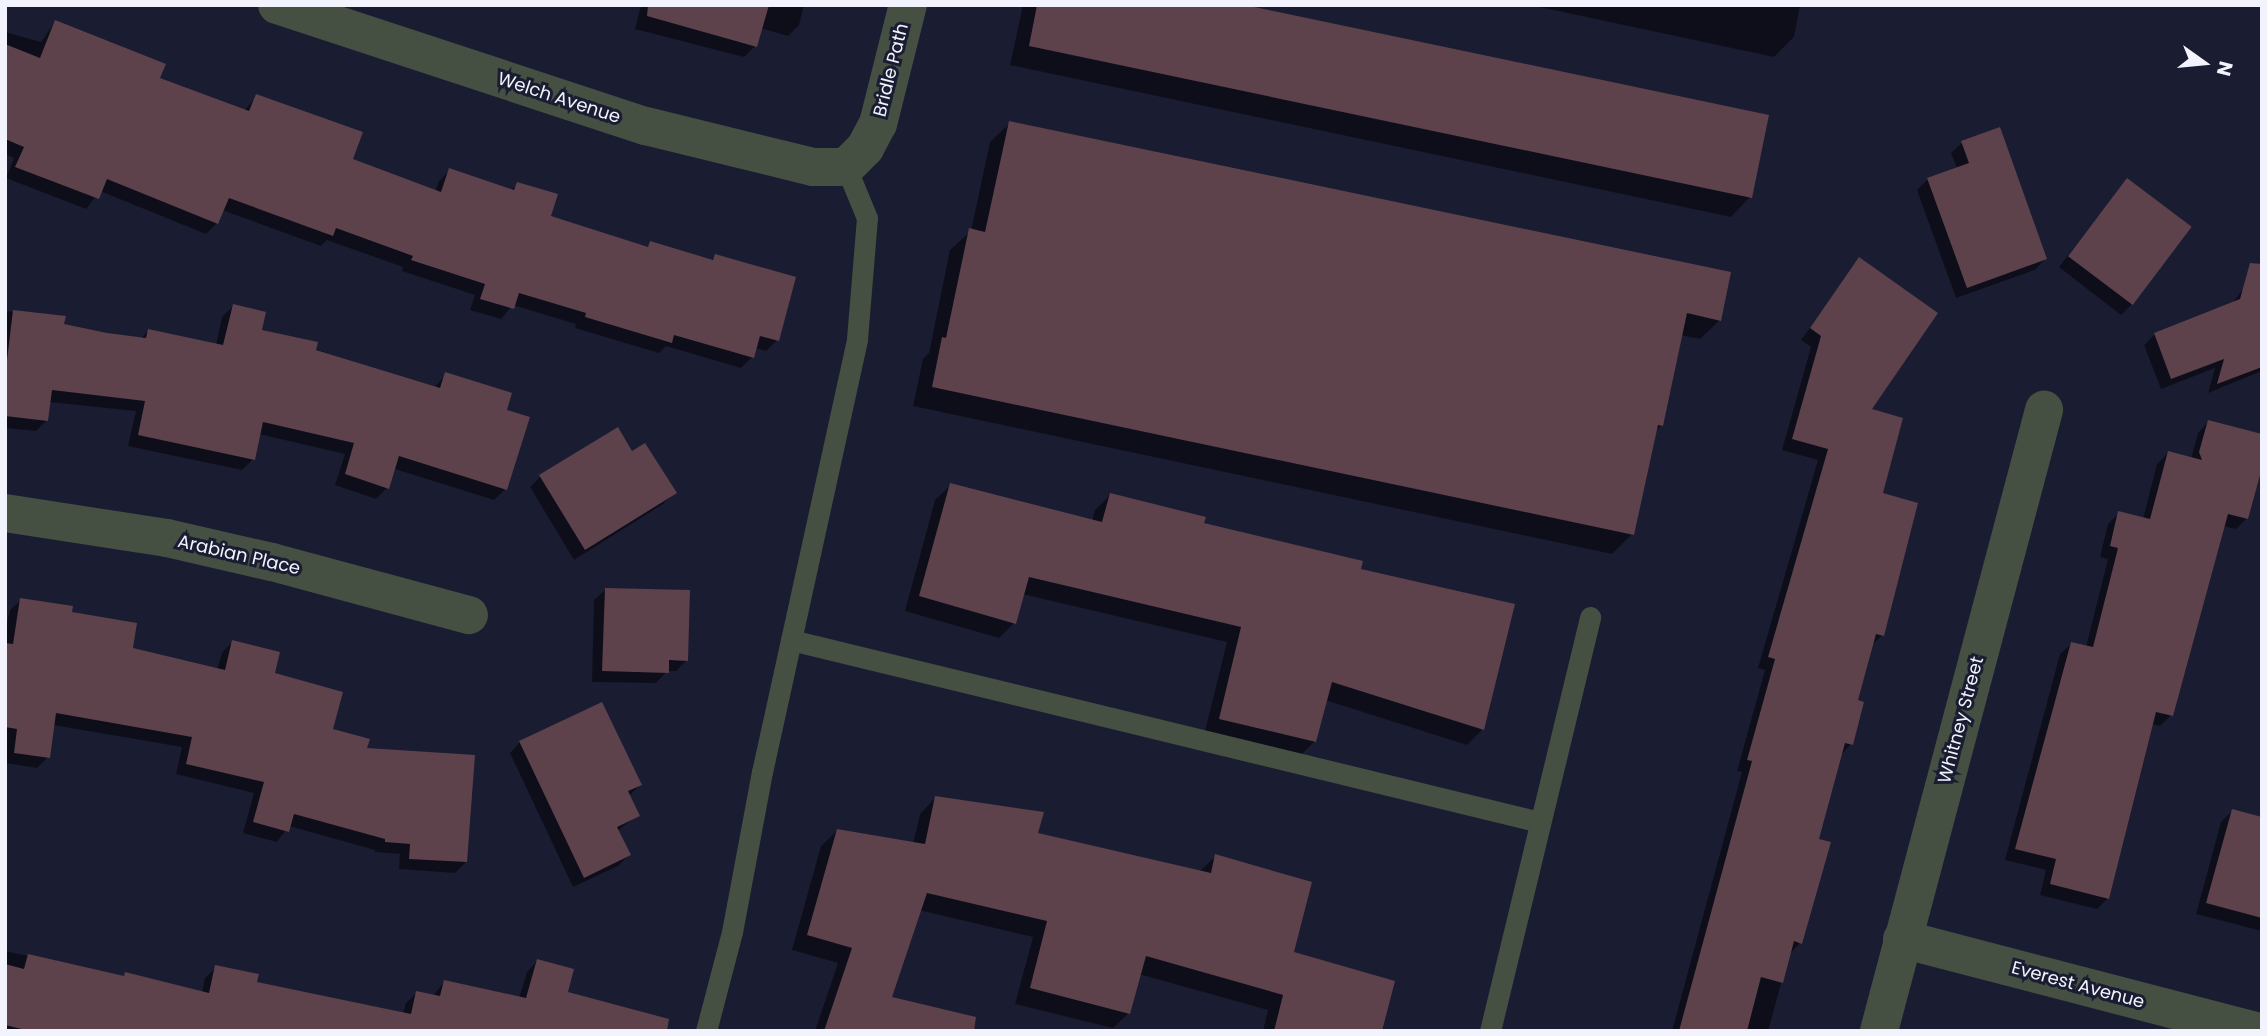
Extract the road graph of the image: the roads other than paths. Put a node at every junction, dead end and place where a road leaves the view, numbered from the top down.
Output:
1 (277, 5) edge
2 (908, 5) edge
3 (846, 167) junction
4 (2044, 410) dead end
5 (5, 513) edge
6 (469, 615) dead end
7 (1590, 617) dead end
8 (791, 640) junction
9 (1540, 822) junction
10 (1902, 939) junction
11 (706, 1031) edge
12 (1490, 1031) edge
13 (1879, 1031) edge
14 (2254, 1031) edge

1 - 3 street, Welch Avenue
2 - 3 street, Bridle Path
3 - 8 lane
4 - 10 street, Whitney Street
5 - 6 street, Arabian Place
7 - 9 lane
8 - 9 lane
8 - 11 lane
9 - 12 lane
10 - 13 street, Whitney Street
10 - 14 street, Everest Avenue

